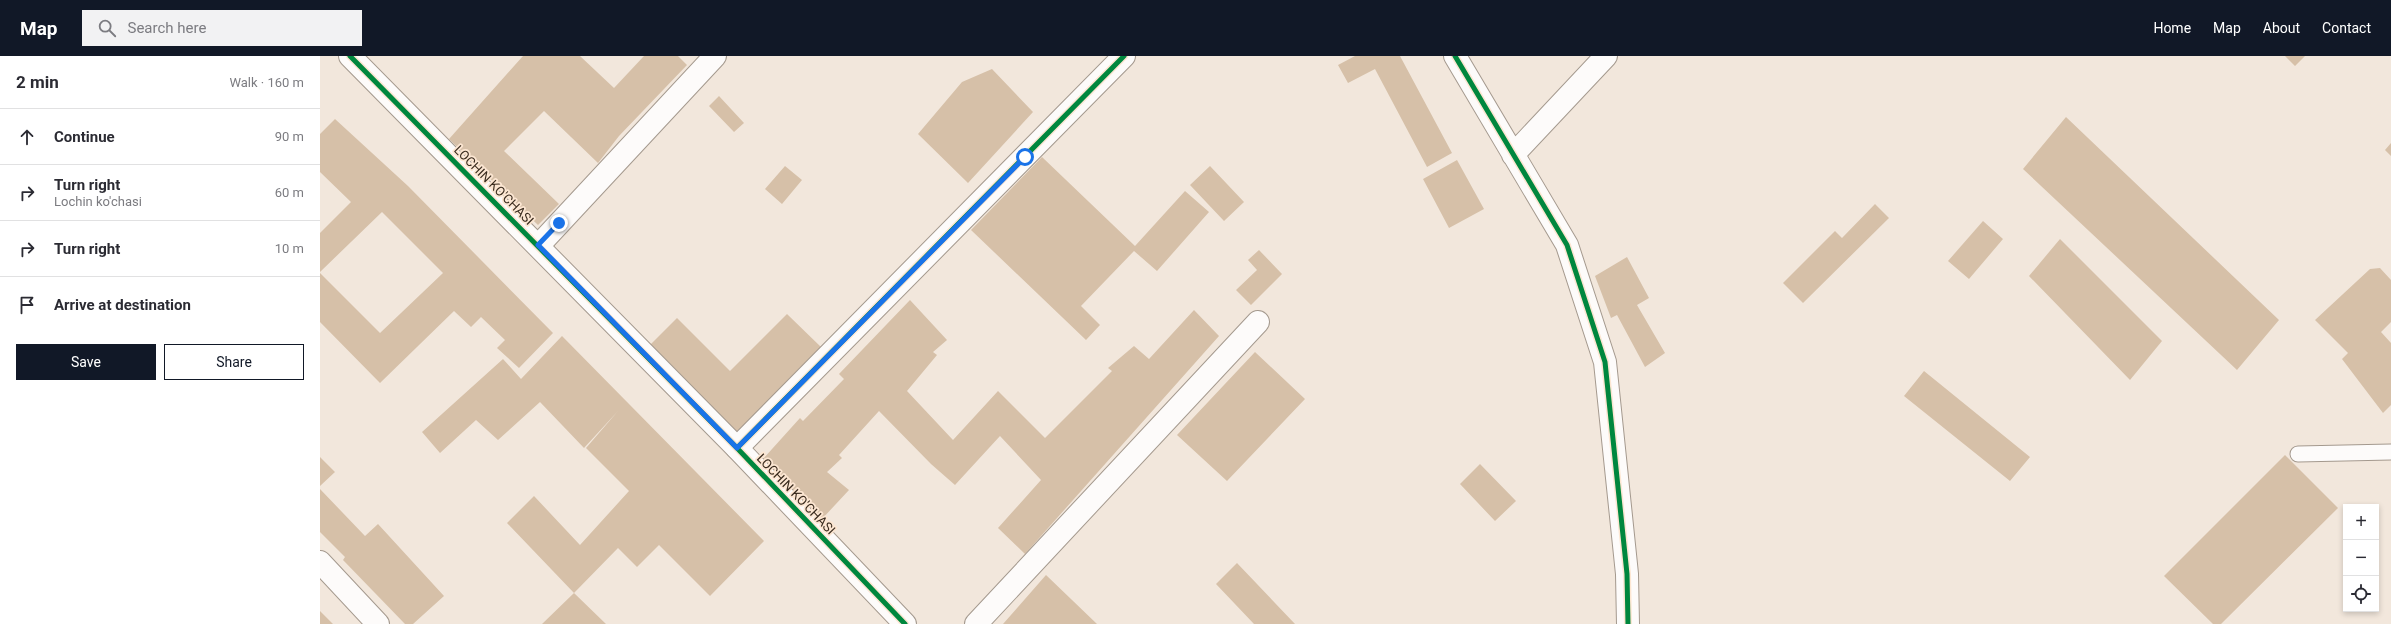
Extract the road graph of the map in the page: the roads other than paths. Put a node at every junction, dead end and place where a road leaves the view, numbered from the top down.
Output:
1 (350, 56) edge
2 (715, 56) edge
3 (1124, 56) edge
4 (1455, 56) edge
5 (1606, 56) edge
6 (1513, 155) junction
7 (538, 245) junction
8 (1258, 322) dead end
9 (737, 448) junction
10 (2391, 452) edge
11 (2298, 454) dead end
12 (320, 562) edge
13 (378, 624) edge
14 (905, 624) edge
15 (976, 624) edge
16 (1628, 624) edge

1 - 7 street, LOCHIN KO'CHASI
2 - 7 street
3 - 9 street
4 - 6 street
5 - 6 street
6 - 16 street
7 - 9 street, LOCHIN KO'CHASI
8 - 15 street
9 - 14 street, LOCHIN KO'CHASI
10 - 11 lane
12 - 13 street

